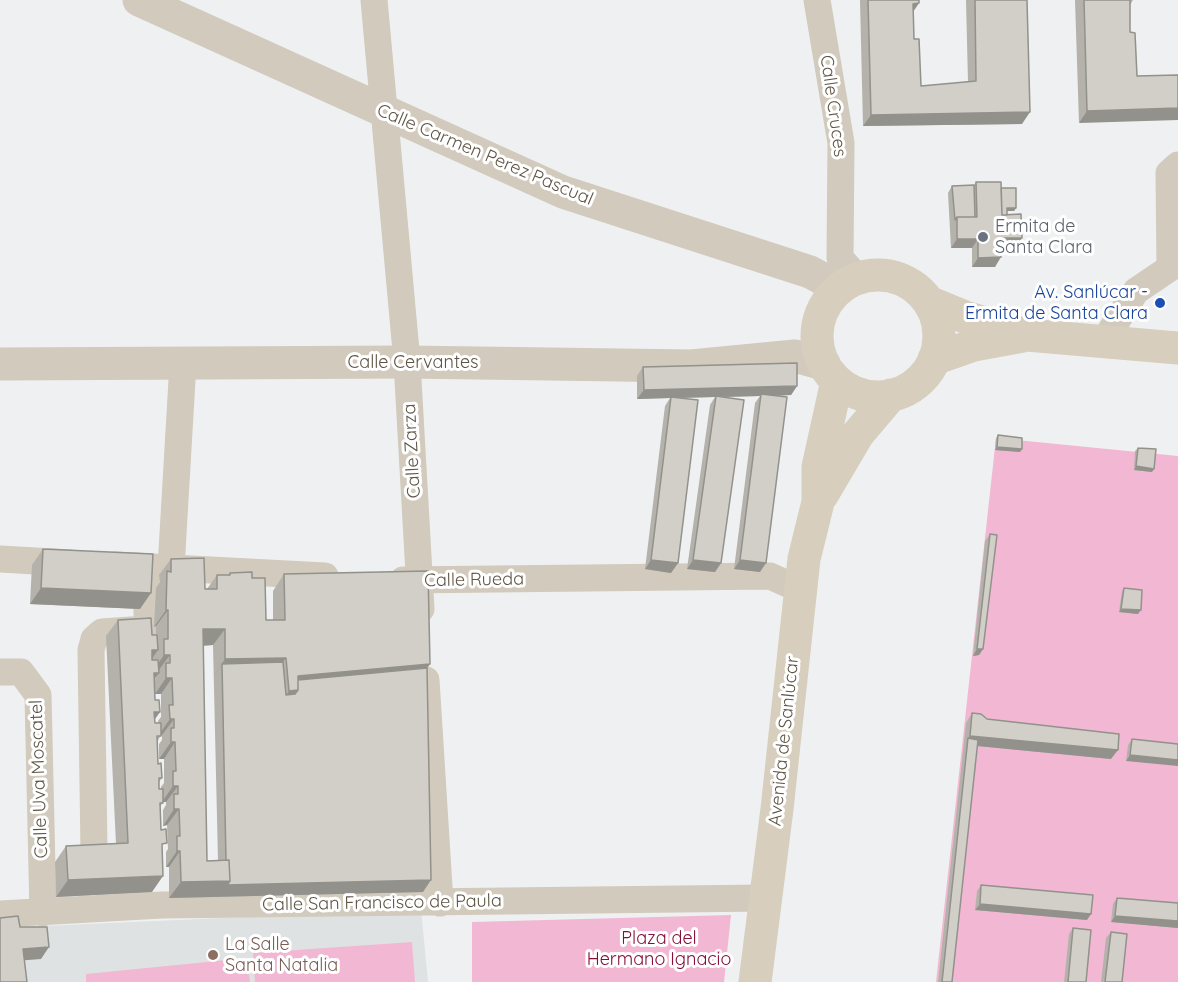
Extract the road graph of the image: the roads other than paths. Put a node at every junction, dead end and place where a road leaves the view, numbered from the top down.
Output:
1 (139, 0) edge
2 (374, 0) edge
3 (816, 0) edge
4 (172, 7) edge
5 (386, 112) junction
6 (1178, 165) edge
7 (1174, 275) edge
8 (849, 283) junction
9 (931, 303) junction
10 (1027, 335) junction
11 (1104, 341) junction
12 (1178, 348) edge
13 (934, 359) junction
14 (407, 362) junction
15 (183, 363) junction
16 (0, 364) edge
17 (831, 373) junction
18 (891, 395) junction
19 (818, 502) junction
20 (0, 559) edge
21 (159, 568) junction
22 (348, 578) edge
23 (384, 579) edge
24 (419, 581) junction
25 (801, 590) junction
26 (147, 629) junction
27 (0, 672) edge
28 (150, 675) edge
29 (94, 851) edge
30 (765, 898) junction
31 (440, 903) junction
32 (44, 913) junction
33 (0, 914) edge
34 (755, 982) edge

1 - 4 street, Calle Carmen Perez Pascual
2 - 5 street, Calle Zarza
3 - 8 street, Calle Cruces
4 - 5 street, Calle Carmen Perez Pascual
5 - 8 street, Calle Carmen Perez Pascual
5 - 14 street, Calle Zarza
6 - 7 street
7 - 11 street
8 - 9 main road
8 - 17 main road
9 - 10 main road
9 - 13 main road
10 - 11 main road
10 - 13 main road
11 - 12 main road
13 - 18 main road
14 - 15 street, Calle Cervantes
14 - 17 street, Calle Cervantes
14 - 24 street, Calle Zarza
15 - 16 street, Calle Cervantes
15 - 21 street
17 - 18 main road
17 - 19 main road
18 - 19 main road
19 - 25 main road, Avenida de Sanlúcar
20 - 21 street
21 - 22 street
21 - 26 street
23 - 24 street, Calle Rueda
24 - 25 street, Calle Rueda
24 - 31 street, Calle Zarza
25 - 30 main road, Avenida de Sanlúcar
26 - 28 street
26 - 29 street
27 - 32 street, Calle Uva Moscatel
30 - 31 street, Calle San Francisco de Paula
30 - 34 main road, Avenida de Sanlúcar
31 - 32 street, Calle San Francisco de Paula
32 - 33 street, Calle San Francisco de Paula

